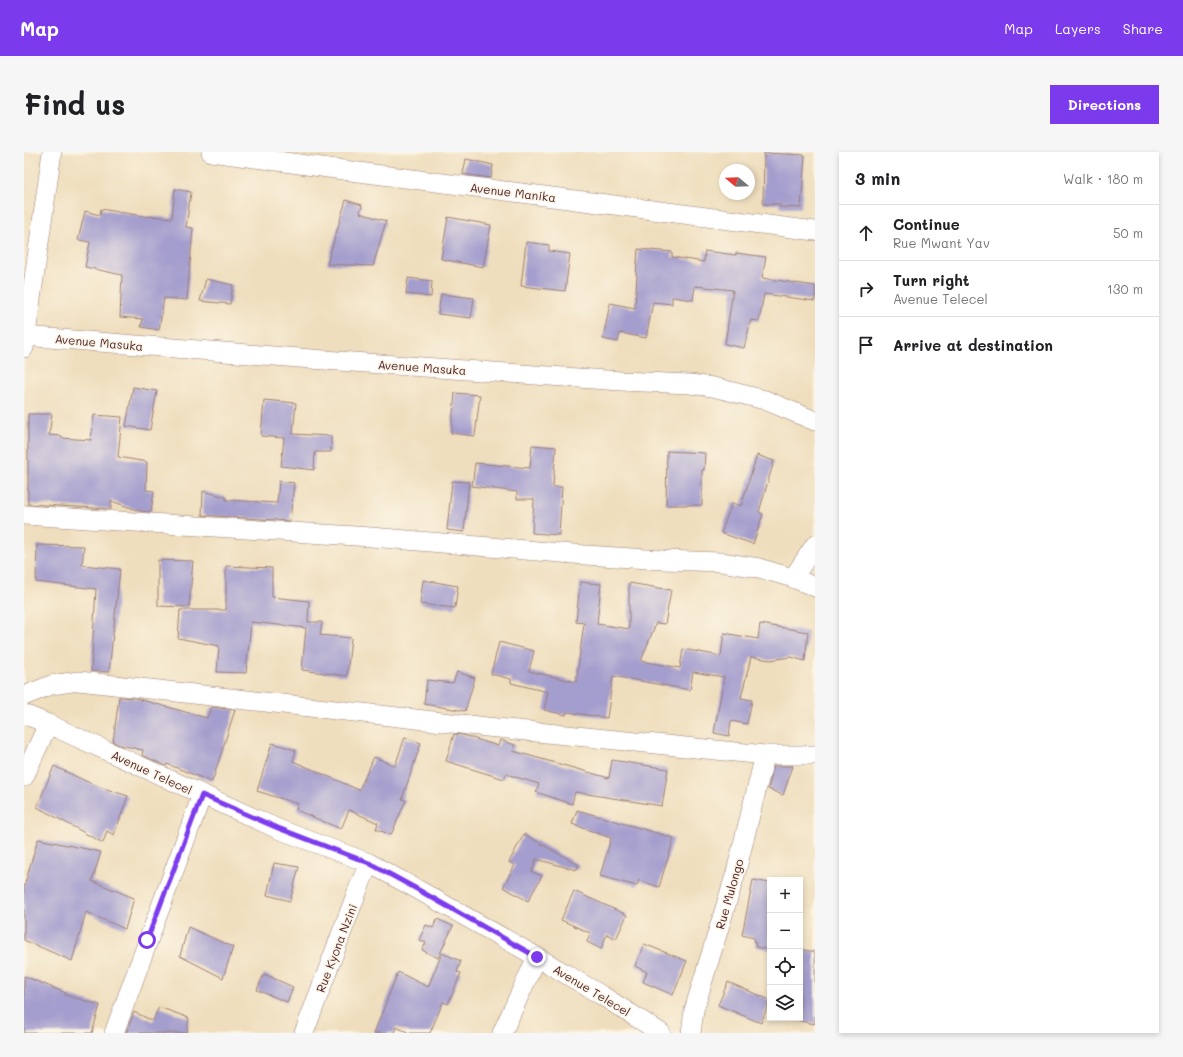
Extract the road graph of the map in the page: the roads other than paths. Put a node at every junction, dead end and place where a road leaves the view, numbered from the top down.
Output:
1 (52, 152) edge
2 (211, 152) edge
3 (815, 231) edge
4 (24, 340) edge
5 (815, 421) edge
6 (24, 515) edge
7 (815, 545) edge
8 (793, 578) junction
9 (815, 587) edge
10 (24, 696) edge
11 (24, 714) edge
12 (48, 724) junction
13 (765, 755) junction
14 (815, 755) edge
15 (24, 777) edge
16 (202, 795) junction
17 (369, 863) junction
18 (537, 957) junction
19 (114, 1033) edge
20 (304, 1033) edge
21 (502, 1033) edge
22 (661, 1033) edge
23 (691, 1033) edge

1 - 4 street
2 - 3 street, Avenue Manika
4 - 5 street, Avenue Masuka
6 - 8 street
7 - 8 street
8 - 9 street
10 - 13 street
11 - 12 street, Avenue Telecel
12 - 15 street
12 - 16 street, Avenue Telecel
13 - 14 street
13 - 23 street, Rue Mulongo
16 - 17 street, Avenue Telecel
16 - 19 street
17 - 18 street, Avenue Telecel
17 - 20 street, Rue Kyona Nzini
18 - 21 street
18 - 22 street, Avenue Telecel

